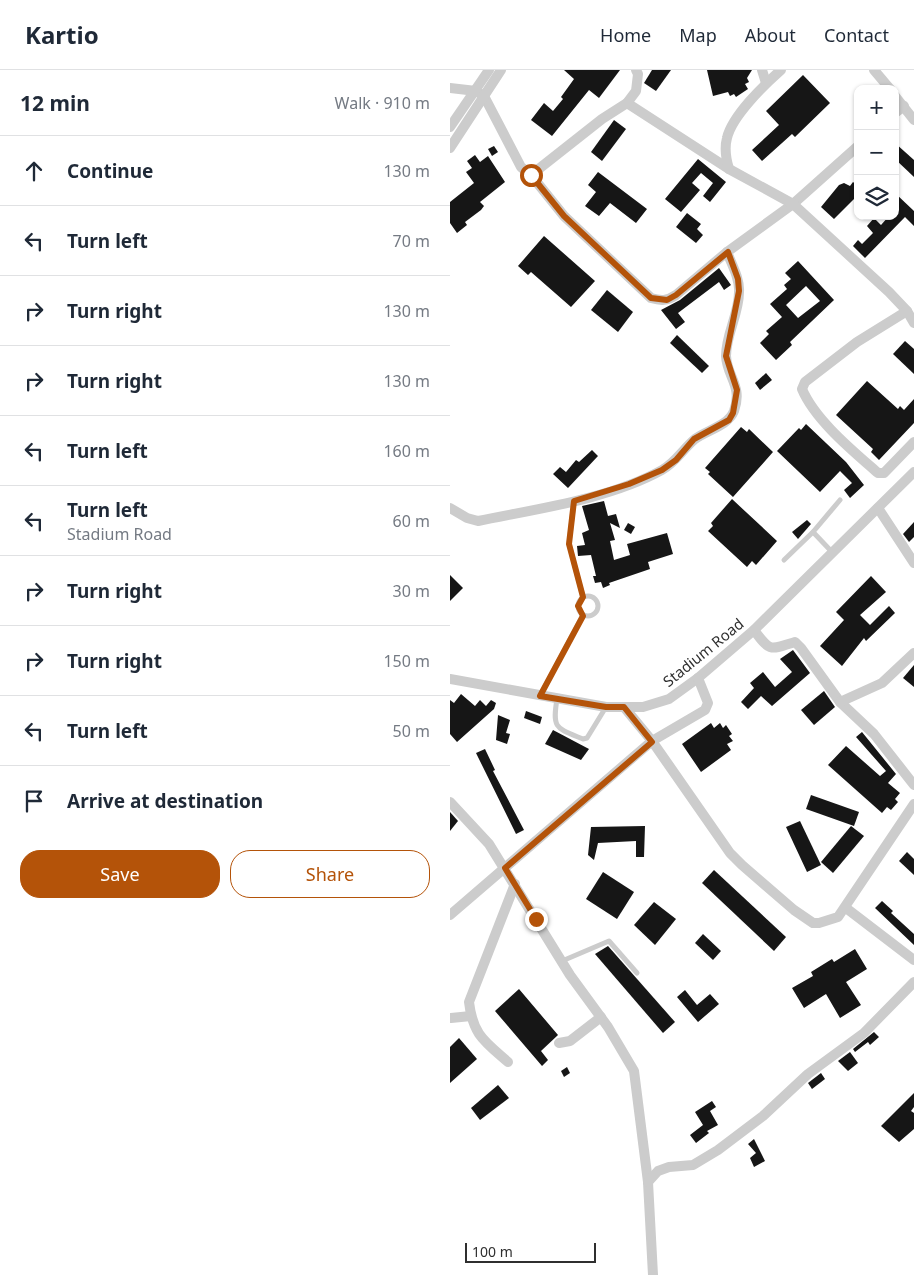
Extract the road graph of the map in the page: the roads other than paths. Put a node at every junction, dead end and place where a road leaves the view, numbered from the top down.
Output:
1 (489, 70) edge
2 (501, 70) edge
3 (636, 70) edge
4 (762, 70) edge
5 (781, 70) edge
6 (874, 70) edge
7 (766, 83) junction
8 (887, 85) edge
9 (450, 88) edge
10 (480, 93) junction
11 (899, 100) edge
12 (627, 102) junction
13 (904, 106) junction
14 (899, 110) edge
15 (914, 120) edge
16 (450, 127) edge
17 (450, 148) edge
18 (854, 150) edge
19 (729, 169) junction
20 (531, 175) junction
21 (793, 204) junction
22 (728, 252) junction
23 (907, 311) junction
24 (914, 323) edge
25 (914, 442) edge
26 (914, 472) edge
27 (840, 500) dead end
28 (574, 501) junction
29 (450, 508) edge
30 (878, 508) junction
31 (813, 532) junction
32 (832, 552) junction
33 (784, 560) dead end
34 (914, 563) edge
35 (583, 597) junction
36 (583, 616) junction
37 (754, 630) junction
38 (914, 652) edge
39 (698, 678) junction
40 (450, 679) edge
41 (540, 696) junction
42 (556, 699) junction
43 (840, 702) junction
44 (606, 707) junction
45 (624, 707) junction
46 (652, 742) junction
47 (914, 784) edge
48 (450, 802) edge
49 (914, 804) edge
50 (505, 868) junction
51 (515, 884) junction
52 (846, 908) junction
53 (450, 915) edge
54 (914, 960) edge
55 (561, 961) junction
56 (637, 974) dead end
57 (914, 982) edge
58 (450, 1015) edge
59 (471, 1016) junction
60 (601, 1017) junction
61 (559, 1043) dead end
62 (508, 1062) dead end
63 (648, 1182) junction
64 (653, 1275) edge

1 - 10 street
2 - 10 street
3 - 12 street
4 - 7 street
5 - 7 street
6 - 8 street
7 - 19 street
9 - 10 street
10 - 16 street
10 - 17 street
10 - 20 street
11 - 13 street
12 - 19 street
12 - 20 street
13 - 14 street
13 - 15 street
18 - 21 street
19 - 21 street
20 - 22 street
21 - 22 street
21 - 23 street
22 - 28 street
23 - 24 street
23 - 25 street
26 - 30 street, Stadium Road
27 - 31 lane
28 - 29 street
28 - 35 lane
30 - 32 street, Stadium Road
30 - 34 street
31 - 32 lane
31 - 33 lane
32 - 37 street, Stadium Road
35 - 36 lane
35 - 36 lane
36 - 41 lane
37 - 39 street, Stadium Road
37 - 43 street
38 - 43 street
39 - 45 street, Stadium Road
39 - 46 street
40 - 41 street, Stadium Road
41 - 42 street, Stadium Road
42 - 44 street, Stadium Road
42 - 44 lane
43 - 47 street
44 - 45 street, Stadium Road
45 - 46 street
46 - 50 street
46 - 52 street
48 - 50 street
49 - 52 street
50 - 51 street
50 - 53 street
51 - 55 street
51 - 59 street
52 - 54 street
55 - 56 lane
55 - 60 street
57 - 63 street
58 - 59 street
59 - 62 street
60 - 61 street
60 - 63 street
63 - 64 street

